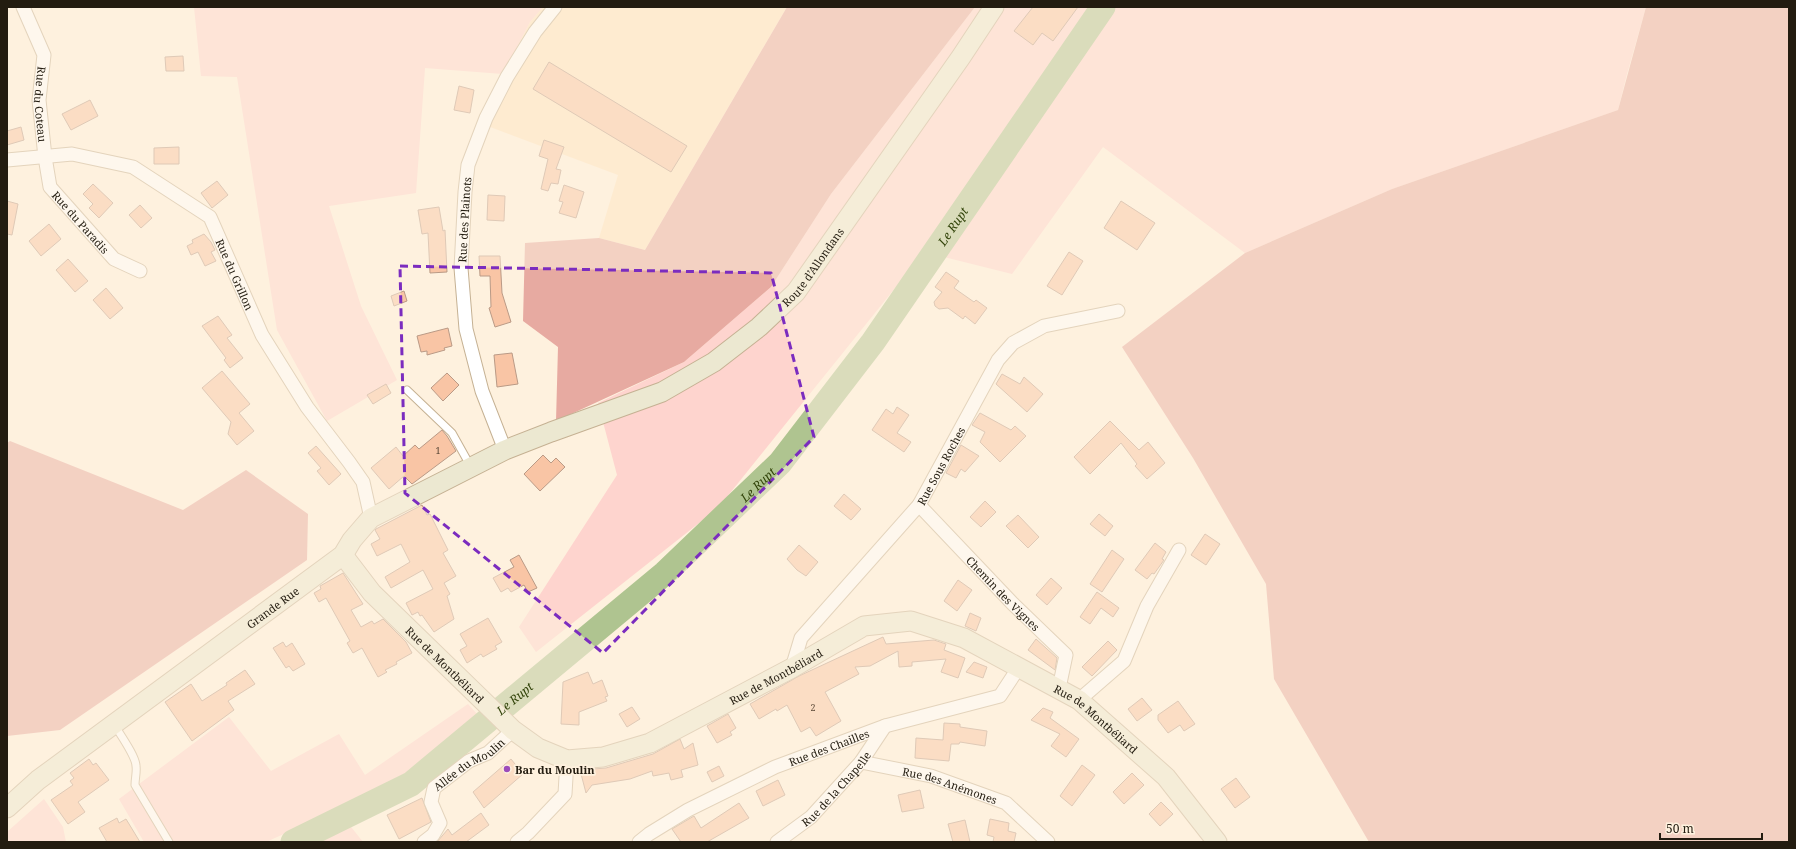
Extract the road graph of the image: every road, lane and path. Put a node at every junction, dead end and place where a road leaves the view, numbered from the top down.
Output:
1 (23, 7) edge
2 (555, 7) edge
3 (994, 7) edge
4 (45, 157) junction
5 (7, 160) edge
6 (140, 271) dead end
7 (1118, 311) dead end
8 (407, 390) dead end
9 (551, 432) joint
10 (505, 450) junction
11 (471, 467) junction
12 (919, 505) junction
13 (371, 518) junction
14 (1179, 550) dead end
15 (344, 555) junction
16 (1019, 667) junction
17 (792, 668) junction
18 (1059, 688) junction
19 (1079, 700) junction
20 (114, 724) junction
21 (885, 726) junction
22 (512, 730) junction
23 (567, 760) junction
24 (861, 762) junction
25 (7, 808) edge
26 (170, 842) edge
27 (424, 842) edge
28 (517, 842) edge
29 (639, 842) edge
30 (777, 842) edge
31 (1048, 842) edge
32 (1216, 842) edge

1 - 4 street, Rue du Coteau
2 - 10 street, Rue des Plainots
3 - 9 main road, Route d’Allondans
4 - 5 street, Rue du Grillon
4 - 6 street, Rue du Paradis
4 - 13 street, Rue du Grillon
7 - 12 street, Rue Sous Roches
8 - 11 lane
9 - 10 main road, Grande Rue
10 - 11 main road, Grande Rue
11 - 13 main road, Grande Rue
12 - 17 street, Rue Sous Roches
12 - 18 street, Chemin des Vignes
13 - 15 main road, Grande Rue
14 - 19 street
15 - 20 main road, Grande Rue
15 - 22 main road, Rue de Montbéliard
16 - 17 main road, Rue de Montbéliard
16 - 18 main road, Rue de Montbéliard
16 - 21 street, Rue des Chailles
17 - 23 main road, Rue de Montbéliard
18 - 19 main road, Rue de Montbéliard
19 - 32 main road, Rue de Montbéliard
20 - 25 main road, Grande Rue
20 - 26 lane
21 - 24 street, Rue de la Chapelle
21 - 29 street, Rue des Chailles
22 - 23 main road, Rue de Montbéliard
22 - 27 street, Allée du Moulin
23 - 28 street
24 - 30 street, Rue de la Chapelle
24 - 31 street, Rue des Anémones

